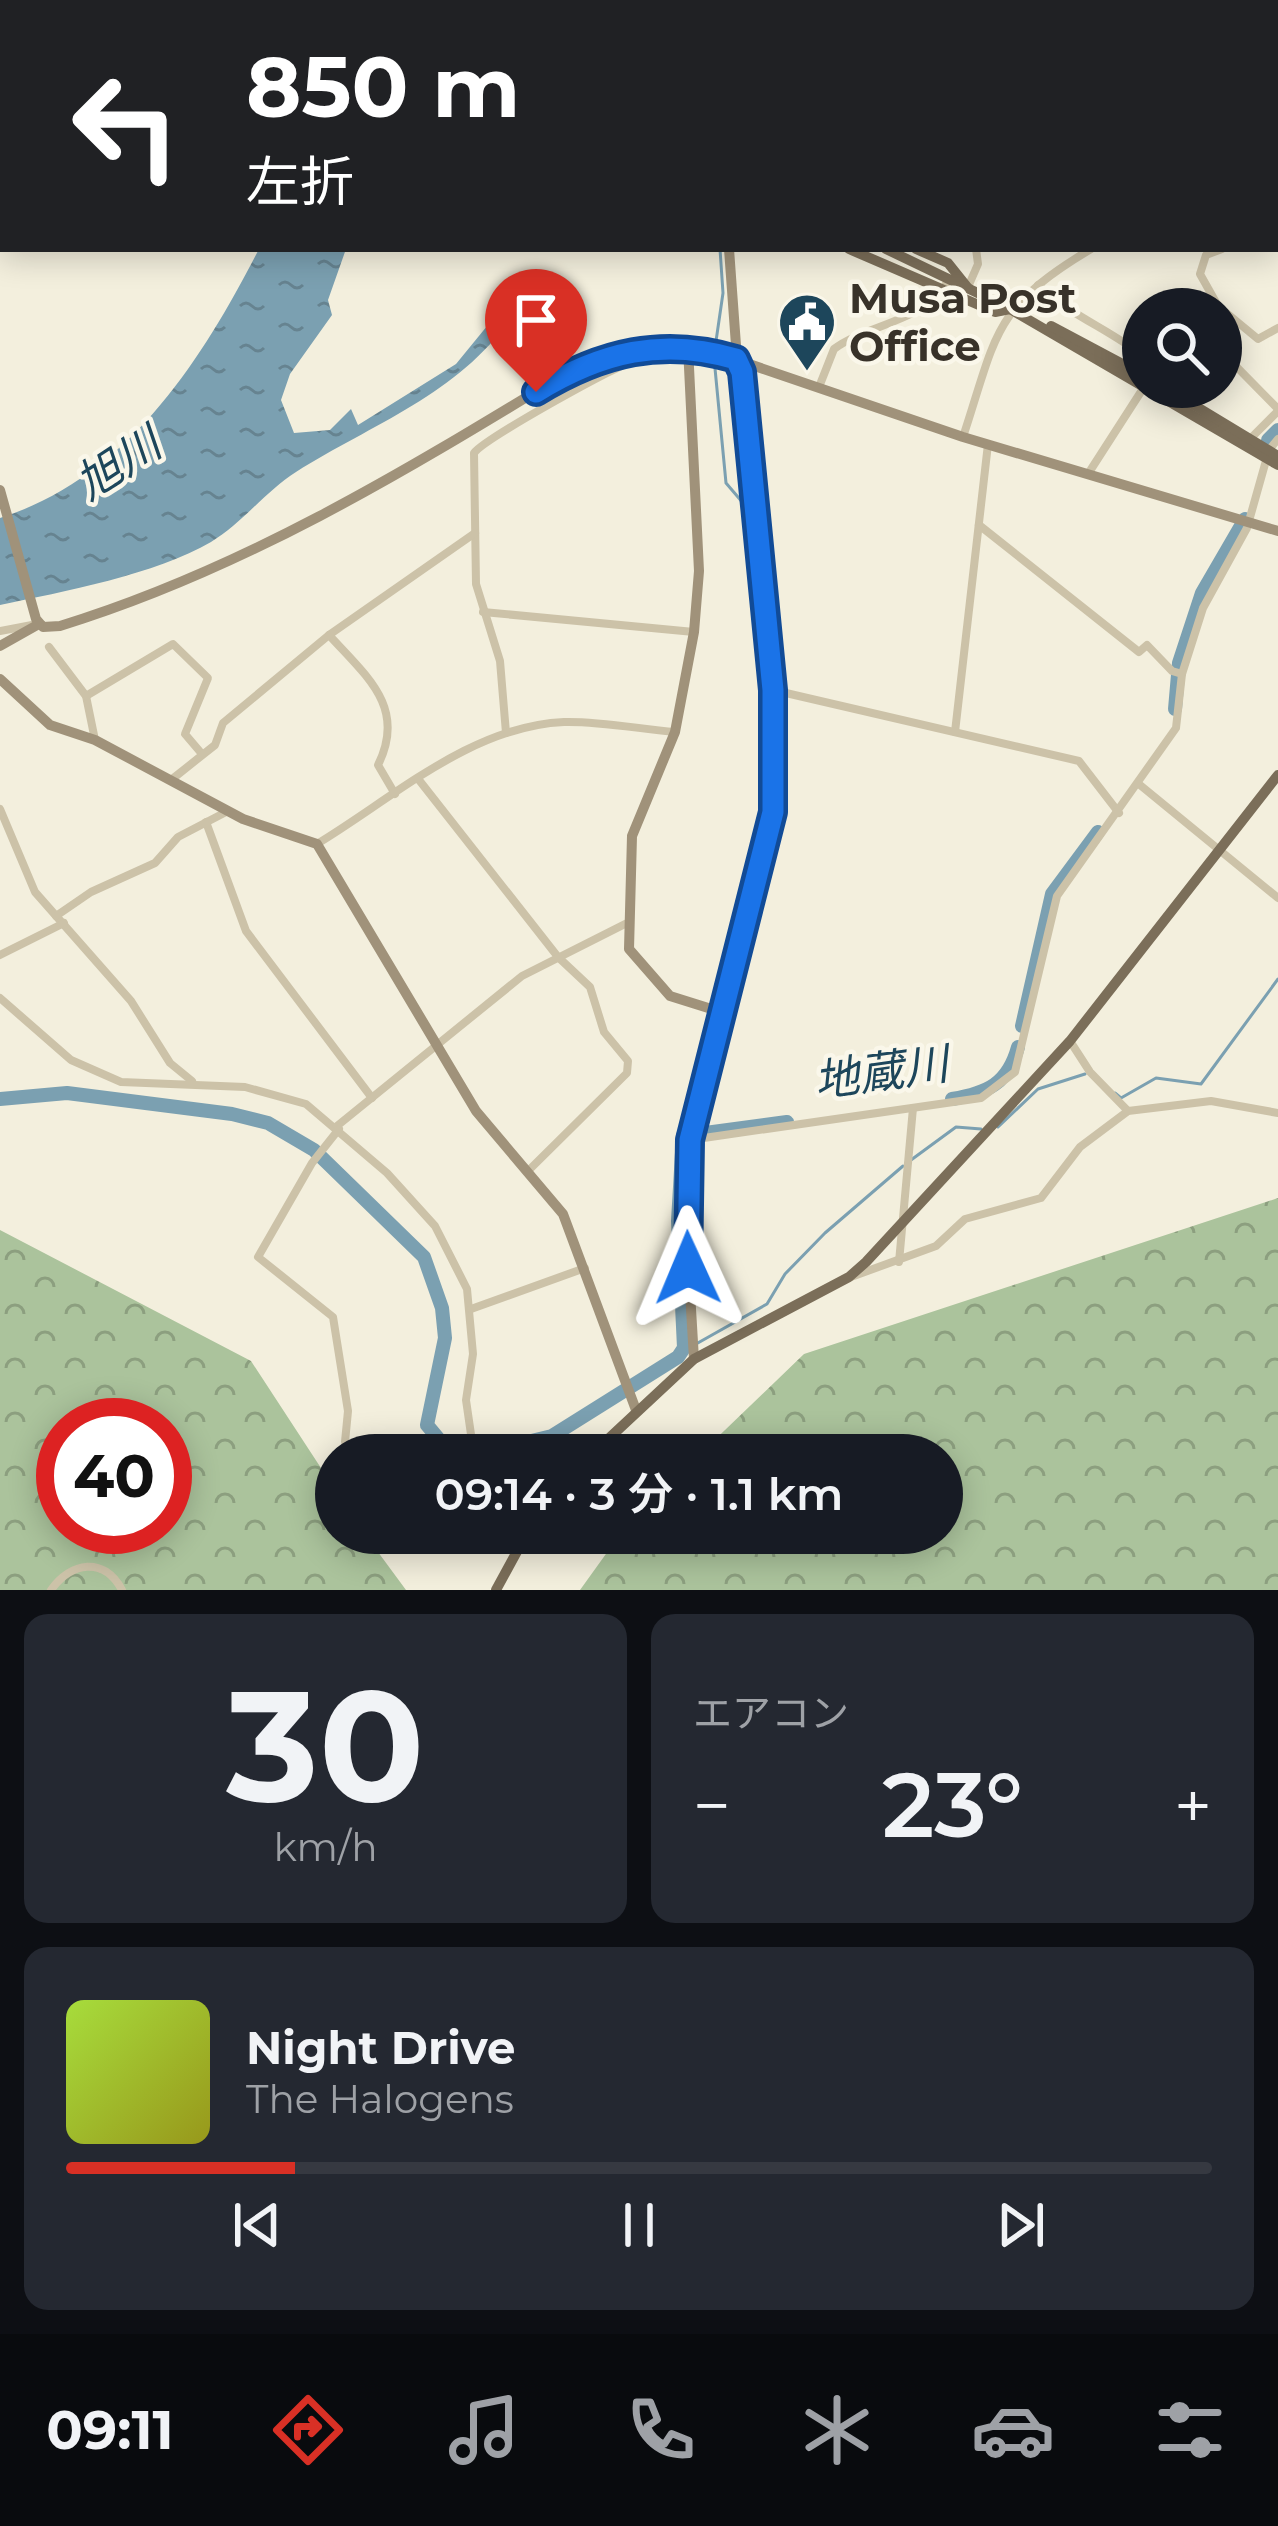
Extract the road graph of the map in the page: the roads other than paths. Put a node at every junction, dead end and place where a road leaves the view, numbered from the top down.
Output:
1 (729, 252) edge
2 (859, 252) edge
3 (891, 252) edge
4 (923, 252) edge
5 (976, 252) edge
6 (1085, 252) edge
7 (1214, 252) edge
8 (947, 283) junction
9 (1038, 285) junction
10 (968, 288) junction
11 (1207, 288) edge
12 (1010, 308) junction
13 (1242, 327) edge
14 (1278, 328) edge
15 (1122, 339) edge
16 (688, 347) junction
17 (732, 357) junction
18 (1122, 364) edge
19 (1122, 373) edge
20 (1242, 373) edge
21 (819, 389) junction
22 (1134, 408) edge
23 (1184, 408) edge
24 (1199, 408) edge
25 (1278, 410) edge
26 (963, 437) junction
27 (1250, 439) junction
28 (1278, 439) edge
29 (988, 444) junction
30 (1273, 458) edge
31 (1088, 474) junction
32 (0, 490) edge
33 (1244, 520) junction
34 (978, 524) junction
35 (1278, 531) edge
36 (476, 532) junction
37 (483, 612) junction
38 (37, 621) junction
39 (0, 631) edge
40 (694, 632) junction
41 (329, 635) junction
42 (0, 646) edge
43 (49, 647) dead end
44 (1182, 674) junction
45 (0, 679) edge
46 (773, 690) junction
47 (86, 696) junction
48 (675, 732) junction
49 (506, 733) junction
50 (955, 733) junction
51 (95, 740) junction
52 (202, 754) junction
53 (1278, 775) edge
54 (171, 780) junction
55 (419, 780) junction
56 (1141, 785) junction
57 (395, 794) junction
58 (0, 808) edge
59 (226, 812) junction
60 (1119, 813) junction
61 (206, 822) junction
62 (317, 844) junction
63 (1220, 849) junction
64 (1278, 898) edge
65 (60, 920) junction
66 (629, 922) junction
67 (0, 956) edge
68 (558, 957) junction
69 (0, 998) edge
70 (721, 1012) junction
71 (1070, 1041) junction
72 (434, 1046) junction
73 (199, 1083) junction
74 (371, 1098) junction
75 (913, 1108) junction
76 (1128, 1111) junction
77 (1278, 1113) edge
78 (338, 1127) junction
79 (690, 1140) junction
80 (526, 1172) junction
81 (902, 1222) junction
82 (899, 1263) junction
83 (587, 1268) junction
84 (849, 1277) junction
85 (471, 1309) junction
86 (694, 1359) junction
87 (635, 1410) junction
88 (346, 1434) edge
89 (471, 1434) edge
90 (612, 1434) edge
91 (515, 1554) edge
92 (51, 1590) edge
93 (122, 1590) edge
94 (496, 1590) edge

1 - 17 street
2 - 8 main road
3 - 8 main road
4 - 10 main road
5 - 10 street
6 - 9 street
7 - 11 street
8 - 10 main road
8 - 12 main road
8 - 21 street
9 - 12 street
9 - 15 street
10 - 12 main road
12 - 18 main road
12 - 19 main road
12 - 26 street
13 - 14 street
16 - 17 street
16 - 36 street
16 - 38 street
16 - 40 street
17 - 21 street
17 - 46 street
20 - 25 street
21 - 26 street
22 - 31 street
23 - 30 main road
24 - 27 main road
25 - 27 street
26 - 29 street
27 - 30 main road
28 - 30 street
29 - 31 street
29 - 34 street
30 - 33 street
31 - 33 street
32 - 38 street
33 - 35 street
33 - 44 street
34 - 44 street
34 - 50 street
36 - 37 street
36 - 41 street
37 - 40 street
37 - 49 street
38 - 39 street
38 - 42 street
40 - 48 street
41 - 52 street
41 - 57 street
43 - 47 street
44 - 56 street
45 - 51 street
46 - 50 street
46 - 70 street
47 - 51 street
47 - 52 street
48 - 49 street
48 - 66 street
49 - 55 street
50 - 60 street
51 - 54 street
52 - 54 street
53 - 63 main road
54 - 59 street
55 - 57 street
55 - 68 street
56 - 60 street
56 - 63 street
57 - 62 street
58 - 65 street
59 - 61 street
59 - 62 street
60 - 75 street
61 - 65 street
61 - 74 street
62 - 72 street
63 - 64 street
63 - 71 main road
65 - 67 street
65 - 73 street
66 - 68 street
66 - 70 street
68 - 72 street
68 - 80 street
69 - 73 street
70 - 79 street
71 - 76 street
71 - 81 main road
72 - 74 street
72 - 80 street
73 - 78 street
74 - 78 street
75 - 79 street
75 - 81 street
76 - 77 street
76 - 82 street
78 - 85 street
78 - 88 street
79 - 86 street
80 - 83 street
81 - 82 street
81 - 84 main road
82 - 84 street
83 - 85 street
83 - 87 street
84 - 86 main road
85 - 89 street
86 - 87 main road
87 - 90 main road
91 - 94 main road
92 - 93 street

